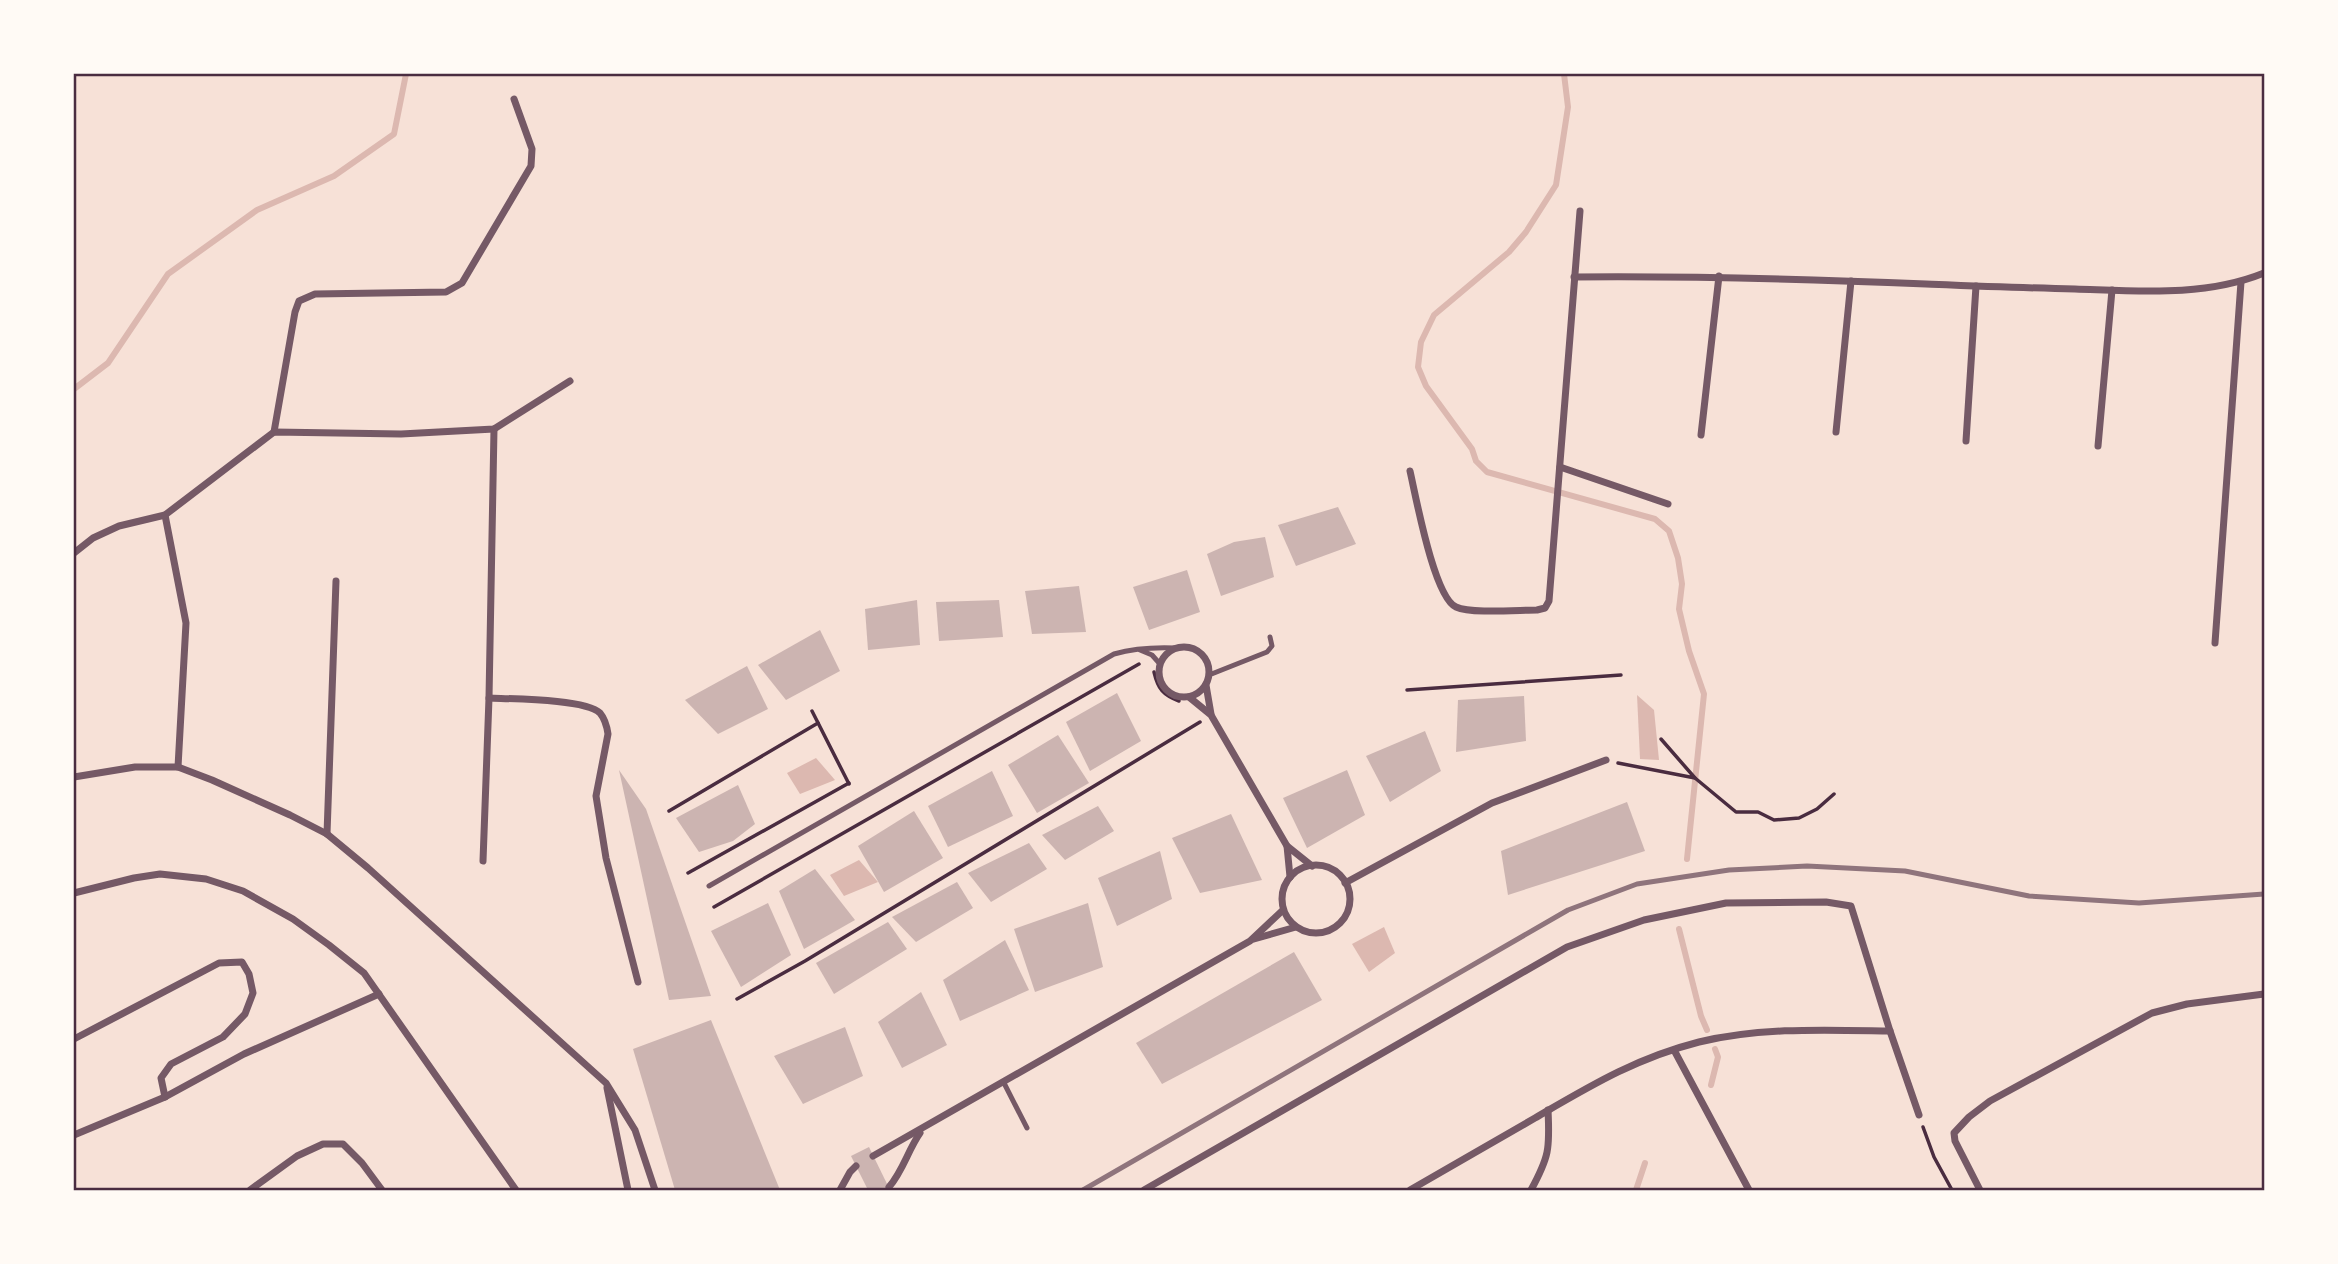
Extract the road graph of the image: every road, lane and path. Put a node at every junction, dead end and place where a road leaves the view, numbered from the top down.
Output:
1 (514, 99) dead end
2 (1580, 211) dead end
3 (2264, 273) edge
4 (1719, 276) junction
5 (1574, 277) junction
6 (1851, 281) junction
7 (2241, 282) junction
8 (1976, 286) junction
9 (2112, 290) junction
10 (570, 381) dead end
11 (494, 429) junction
12 (274, 432) junction
13 (1836, 432) dead end
14 (1701, 435) dead end
15 (1966, 441) dead end
16 (2098, 446) dead end
17 (1560, 467) junction
18 (1410, 471) dead end
19 (1668, 504) dead end
20 (164, 514) junction
21 (74, 553) edge
22 (336, 581) dead end
23 (1270, 637) dead end
24 (2215, 643) dead end
25 (1133, 649) junction
26 (1176, 649) junction
27 (1160, 664) junction
28 (1209, 675) junction
29 (1621, 675) dead end
30 (1206, 685) junction
31 (1407, 690) dead end
32 (489, 698) junction
33 (1186, 699) junction
34 (812, 711) dead end
35 (1197, 713) dead end
36 (1211, 715) junction
37 (1202, 721) junction
38 (818, 723) junction
39 (1208, 731) dead end
40 (1661, 739) dead end
41 (1606, 760) joint
42 (178, 768) junction
43 (74, 777) edge
44 (1695, 778) junction
45 (849, 783) junction
46 (1834, 794) dead end
47 (858, 800) junction
48 (669, 811) dead end
49 (327, 834) junction
50 (1287, 846) junction
51 (483, 861) dead end
52 (1312, 866) junction
53 (688, 873) dead end
54 (1290, 877) junction
55 (1345, 883) junction
56 (709, 886) dead end
57 (74, 893) edge
58 (715, 907) dead end
59 (1283, 910) junction
60 (1296, 927) junction
61 (1250, 941) junction
62 (638, 982) dead end
63 (379, 994) junction
64 (2264, 994) edge
65 (737, 999) dead end
66 (1890, 1031) junction
67 (74, 1039) edge
68 (1674, 1050) junction
69 (606, 1083) junction
70 (1003, 1083) junction
71 (165, 1097) junction
72 (1548, 1110) junction
73 (1919, 1115) joint
74 (1027, 1128) dead end
75 (923, 1129) junction
76 (74, 1135) edge
77 (873, 1156) dead end
78 (856, 1166) dead end
79 (889, 1187) dead end
80 (1152, 1188) edge
81 (250, 1191) edge
82 (382, 1191) edge
83 (516, 1191) edge
84 (628, 1191) edge
85 (654, 1191) edge
86 (840, 1191) edge
87 (1144, 1191) edge
88 (1410, 1191) edge
89 (1531, 1191) edge
90 (1749, 1191) edge
91 (1952, 1191) edge
92 (1980, 1191) edge

1 - 12 street
2 - 5 street
3 - 7 street
4 - 5 street
4 - 6 street
4 - 14 street
5 - 17 street
6 - 8 street
6 - 13 street
7 - 9 street
7 - 24 street
8 - 9 street
8 - 15 street
9 - 16 street
10 - 11 street
11 - 12 street
11 - 32 street
12 - 20 street
17 - 18 street
17 - 19 street
20 - 21 street
20 - 42 street
22 - 49 street
23 - 28 lane
25 - 26 lane
25 - 27 lane
25 - 47 lane
26 - 27 street
26 - 28 street
27 - 33 street
28 - 30 street
29 - 31 path
30 - 33 street
30 - 36 street
32 - 51 street
32 - 62 street
33 - 36 street
33 - 58 path
34 - 38 path
35 - 37 path
36 - 50 street
37 - 39 path
37 - 65 path
38 - 45 path
38 - 48 path
40 - 44 path
41 - 44 path
41 - 55 street
42 - 43 street
42 - 49 street
44 - 46 path
45 - 47 path
45 - 53 path
47 - 56 lane
49 - 69 street
50 - 52 street
50 - 54 street
52 - 54 street
52 - 55 street
54 - 59 street
55 - 60 street
57 - 63 street
59 - 60 street
59 - 61 street
60 - 61 street
61 - 70 street
63 - 71 street
63 - 83 street
64 - 92 street
66 - 68 street
66 - 73 street
66 - 80 street
67 - 71 street
68 - 72 street
68 - 90 street
69 - 84 street
69 - 85 street
70 - 74 lane
70 - 75 street
71 - 76 street
72 - 88 street
72 - 89 street
73 - 91 path
75 - 77 street
75 - 79 street
78 - 86 street
80 - 87 street
81 - 82 street

